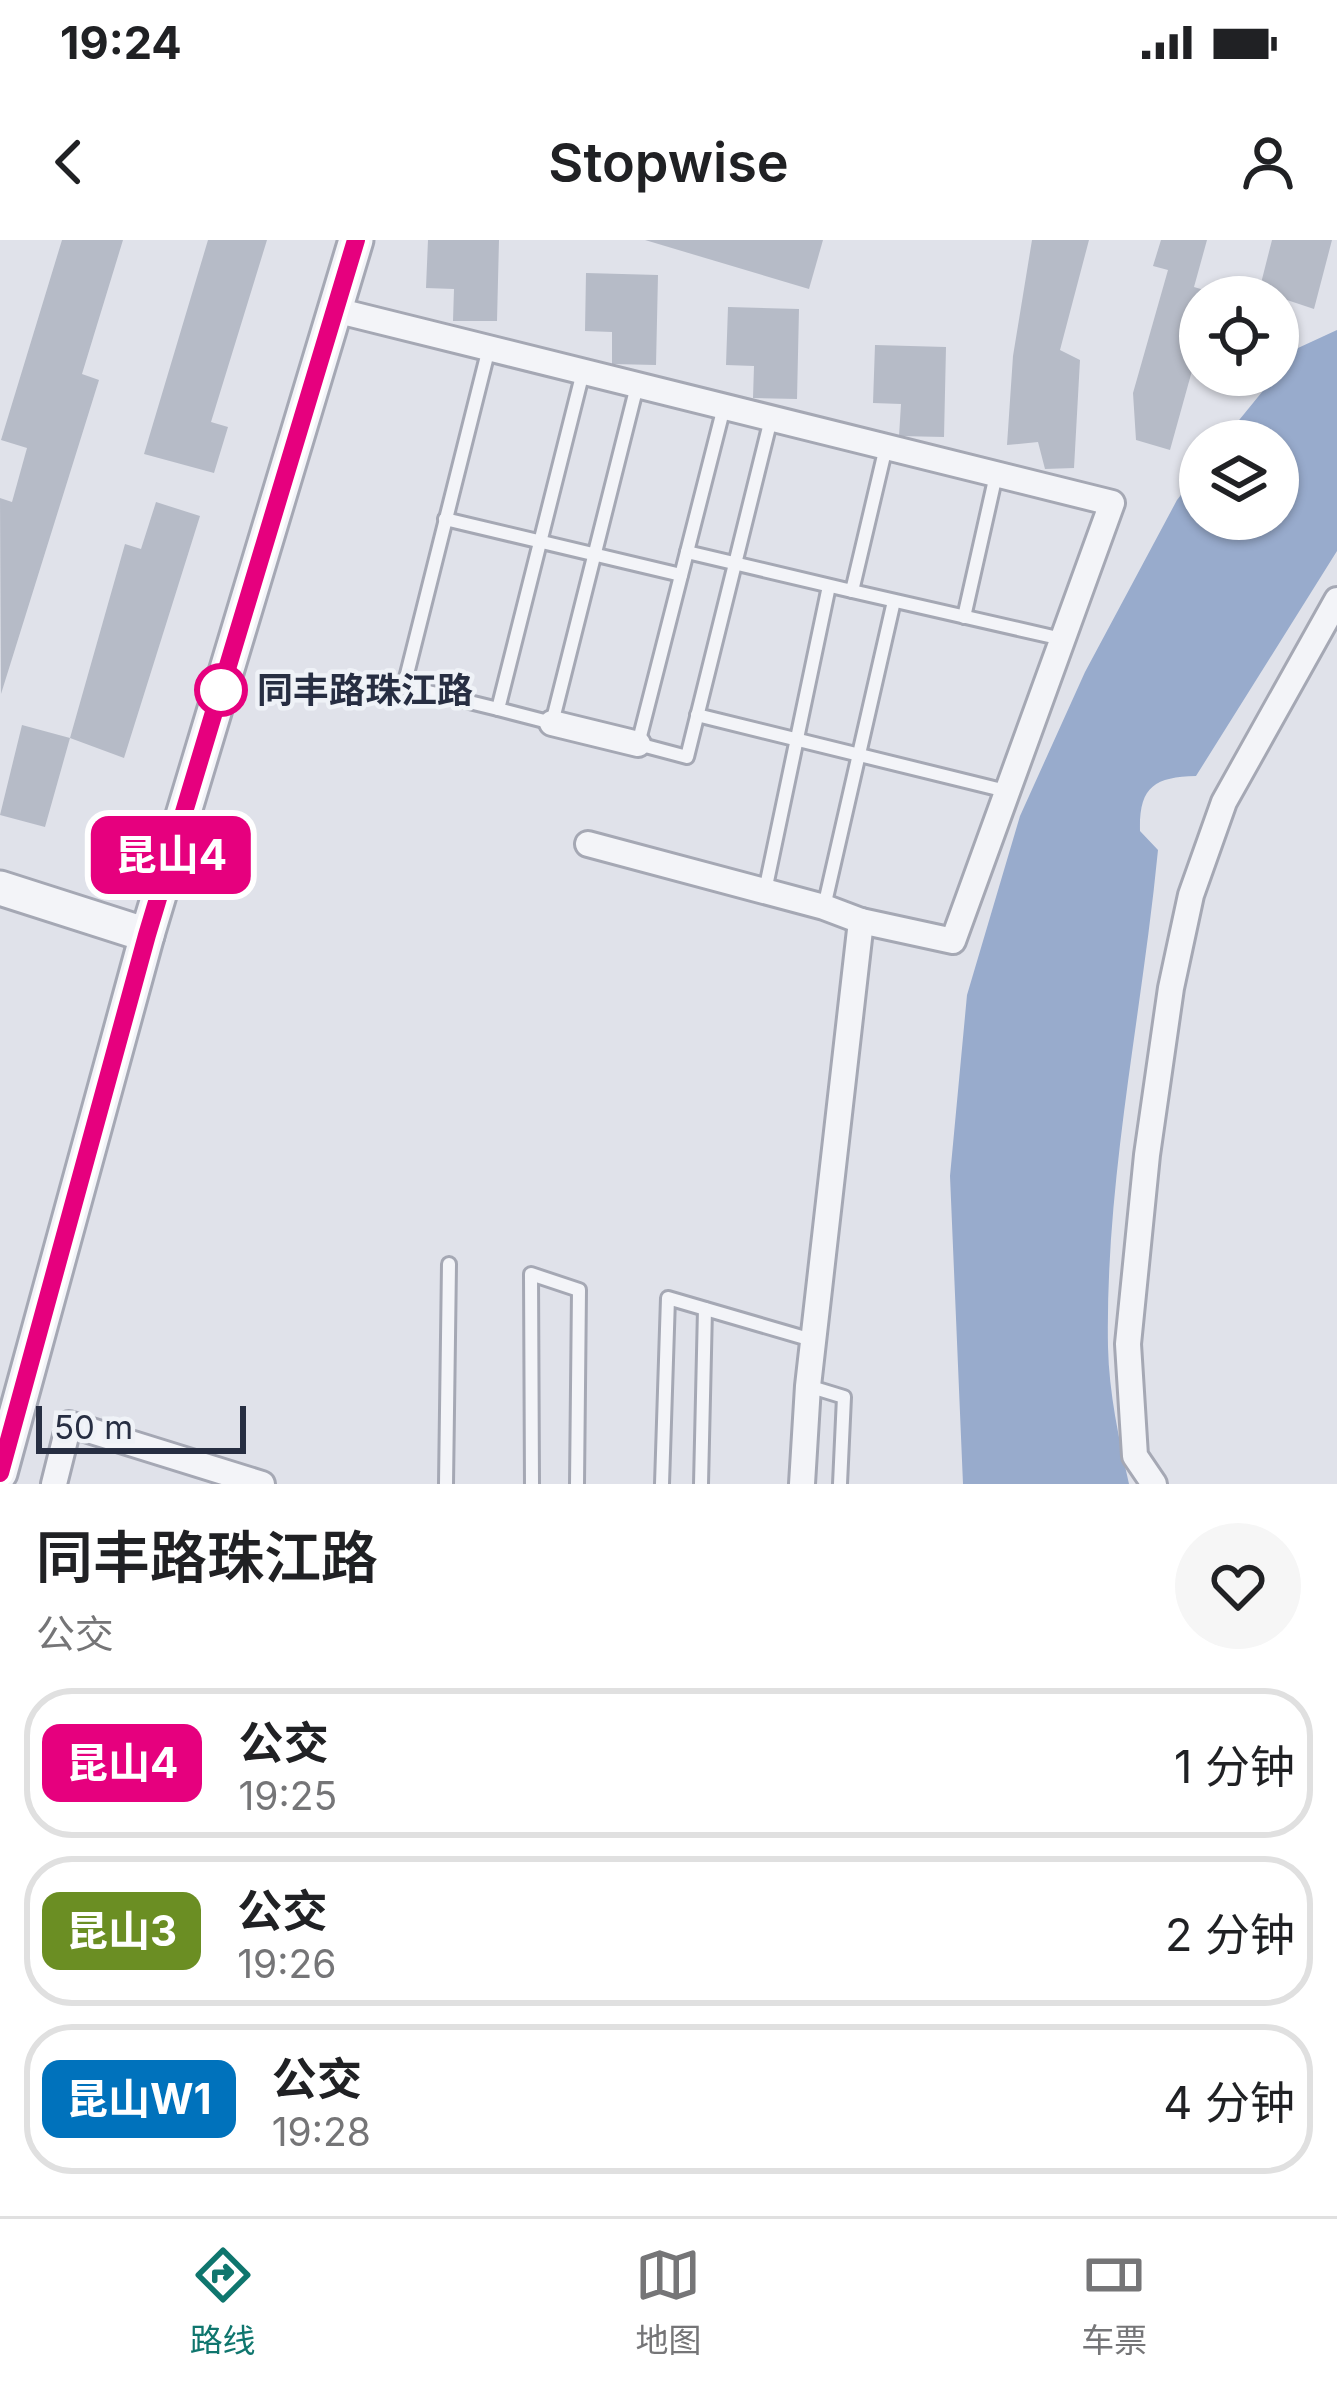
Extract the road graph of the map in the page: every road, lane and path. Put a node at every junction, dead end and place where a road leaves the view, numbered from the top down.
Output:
1 (356, 240) edge
2 (335, 310) junction
3 (488, 348) junction
4 (583, 372) junction
5 (637, 385) junction
6 (724, 407) junction
7 (771, 418) junction
8 (886, 447) junction
9 (997, 474) junction
10 (446, 519) junction
11 (540, 542) junction
12 (687, 552) junction
13 (595, 554) junction
14 (735, 563) junction
15 (681, 575) junction
16 (829, 586) junction
17 (852, 592) junction
18 (1337, 600) edge
19 (894, 601) junction
20 (964, 617) junction
21 (1063, 639) junction
22 (498, 709) junction
23 (697, 715) junction
24 (552, 723) junction
25 (797, 740) junction
26 (638, 744) junction
27 (859, 755) junction
28 (1008, 791) junction
29 (588, 844) dead end
30 (0, 888) edge
31 (765, 891) junction
32 (824, 907) junction
33 (861, 921) junction
34 (147, 935) junction
35 (448, 1264) dead end
36 (705, 1309) junction
37 (813, 1340) junction
38 (808, 1386) junction
39 (0, 1473) edge
40 (54, 1484) edge
41 (262, 1484) edge
42 (446, 1484) edge
43 (532, 1484) edge
44 (577, 1484) edge
45 (662, 1484) edge
46 (701, 1484) edge
47 (802, 1484) edge
48 (840, 1484) edge
49 (1154, 1484) edge

1 - 2 street
2 - 3 street
2 - 34 street
3 - 4 street
3 - 10 lane
4 - 5 street
4 - 11 lane
5 - 6 street
5 - 13 lane
6 - 7 street
6 - 12 lane
7 - 8 street
7 - 14 lane
8 - 9 street
8 - 17 lane
9 - 20 lane
9 - 21 street
10 - 11 lane
10 - 22 lane
11 - 13 lane
11 - 22 lane
12 - 14 lane
12 - 15 lane
13 - 15 lane
13 - 24 lane
14 - 16 lane
14 - 23 lane
15 - 26 lane
16 - 17 lane
16 - 25 lane
17 - 19 lane
18 - 49 street
19 - 20 lane
19 - 27 lane
20 - 21 lane
21 - 28 street
22 - 24 lane
23 - 25 lane
23 - 26 lane
24 - 26 street
25 - 27 lane
25 - 31 lane
27 - 28 lane
27 - 32 lane
28 - 33 street
29 - 31 street
30 - 34 street
31 - 32 street
32 - 33 street
33 - 37 street
34 - 39 street
35 - 42 lane
36 - 37 lane
36 - 45 lane
36 - 46 lane
37 - 38 street
38 - 47 street
38 - 48 lane
40 - 41 street
43 - 44 lane

